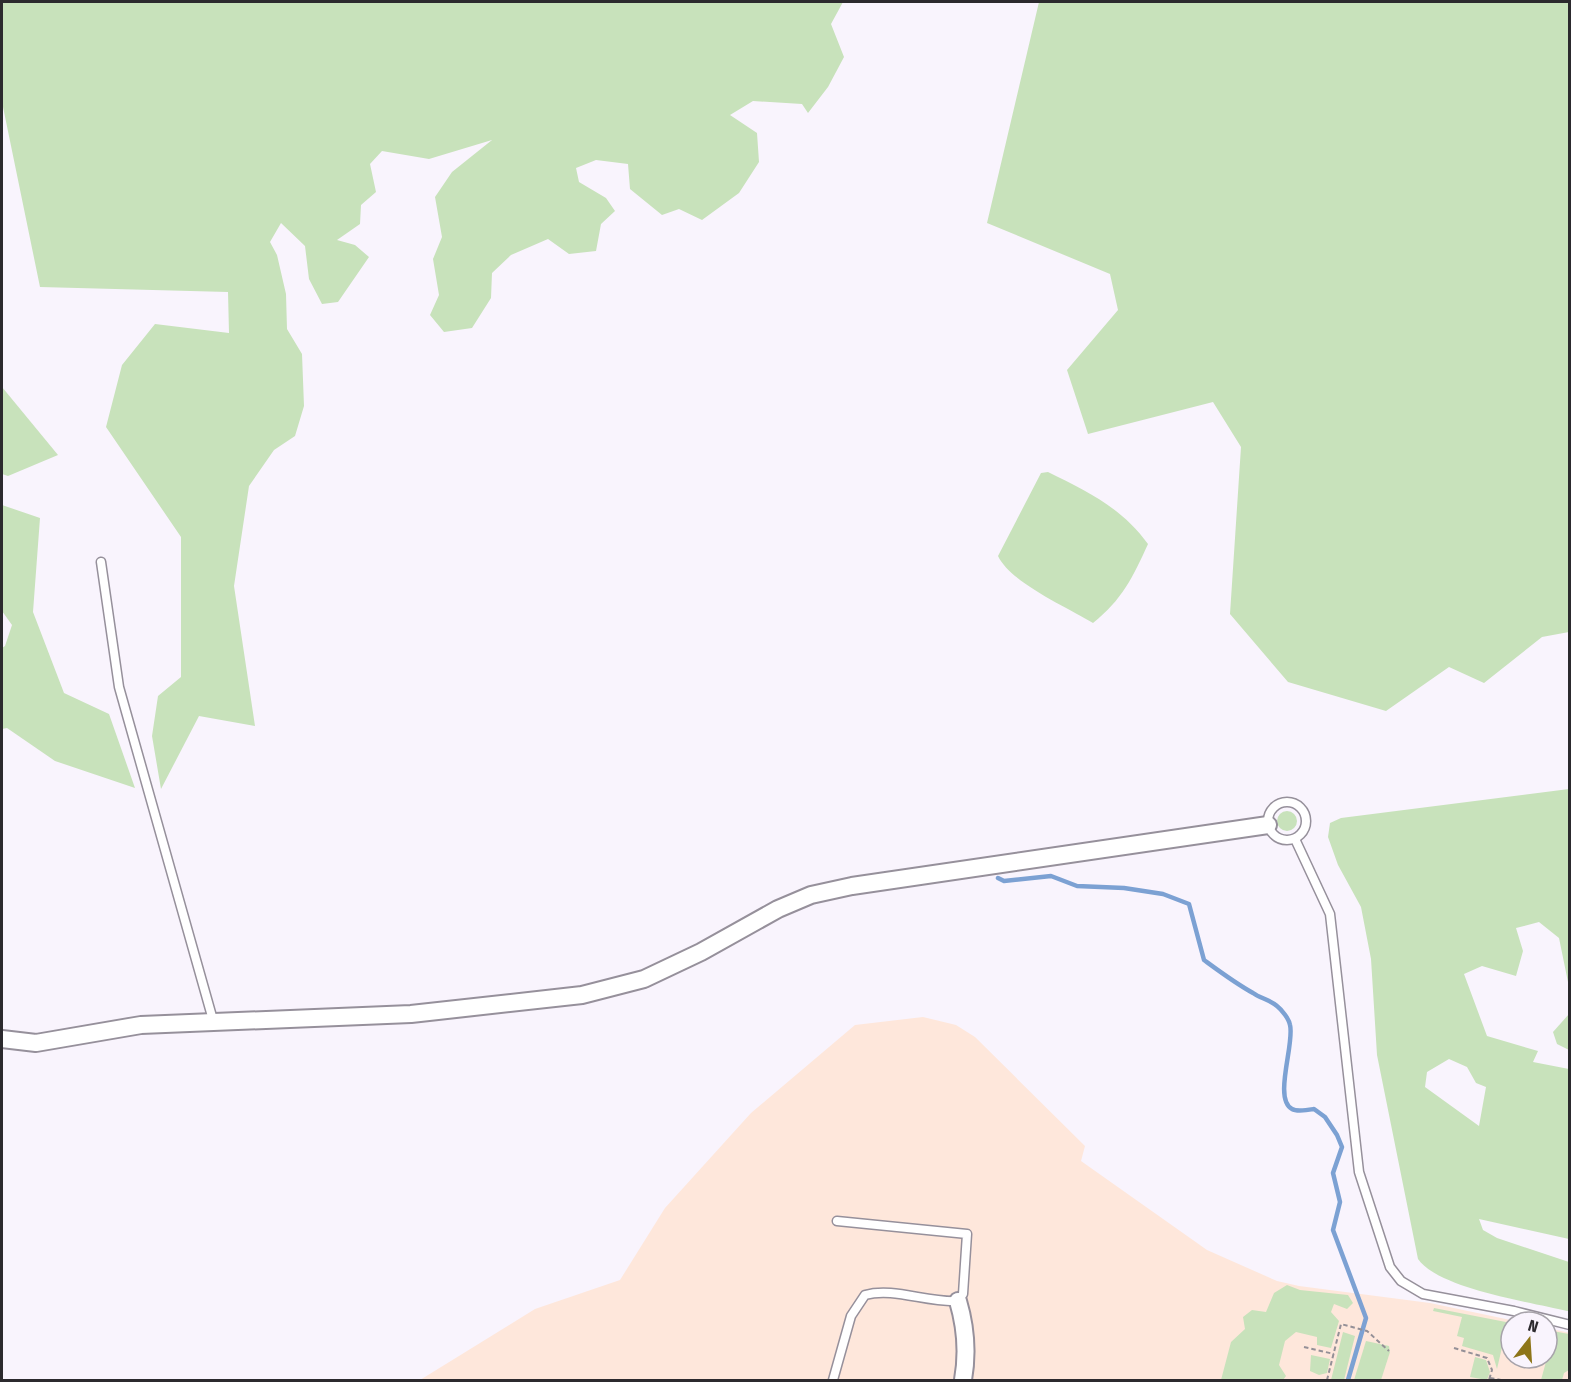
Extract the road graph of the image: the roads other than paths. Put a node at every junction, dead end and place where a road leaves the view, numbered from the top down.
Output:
1 (101, 562) dead end
2 (1268, 825) junction
3 (1295, 839) junction
4 (213, 1020) junction
5 (2, 1039) edge
6 (837, 1221) dead end
7 (958, 1300) junction
8 (1569, 1325) edge
9 (833, 1380) edge
10 (963, 1380) edge

1 - 4 lane
2 - 3 lane
2 - 3 lane
2 - 4 street
3 - 8 lane
4 - 5 street
6 - 7 lane
7 - 9 lane
7 - 10 street

